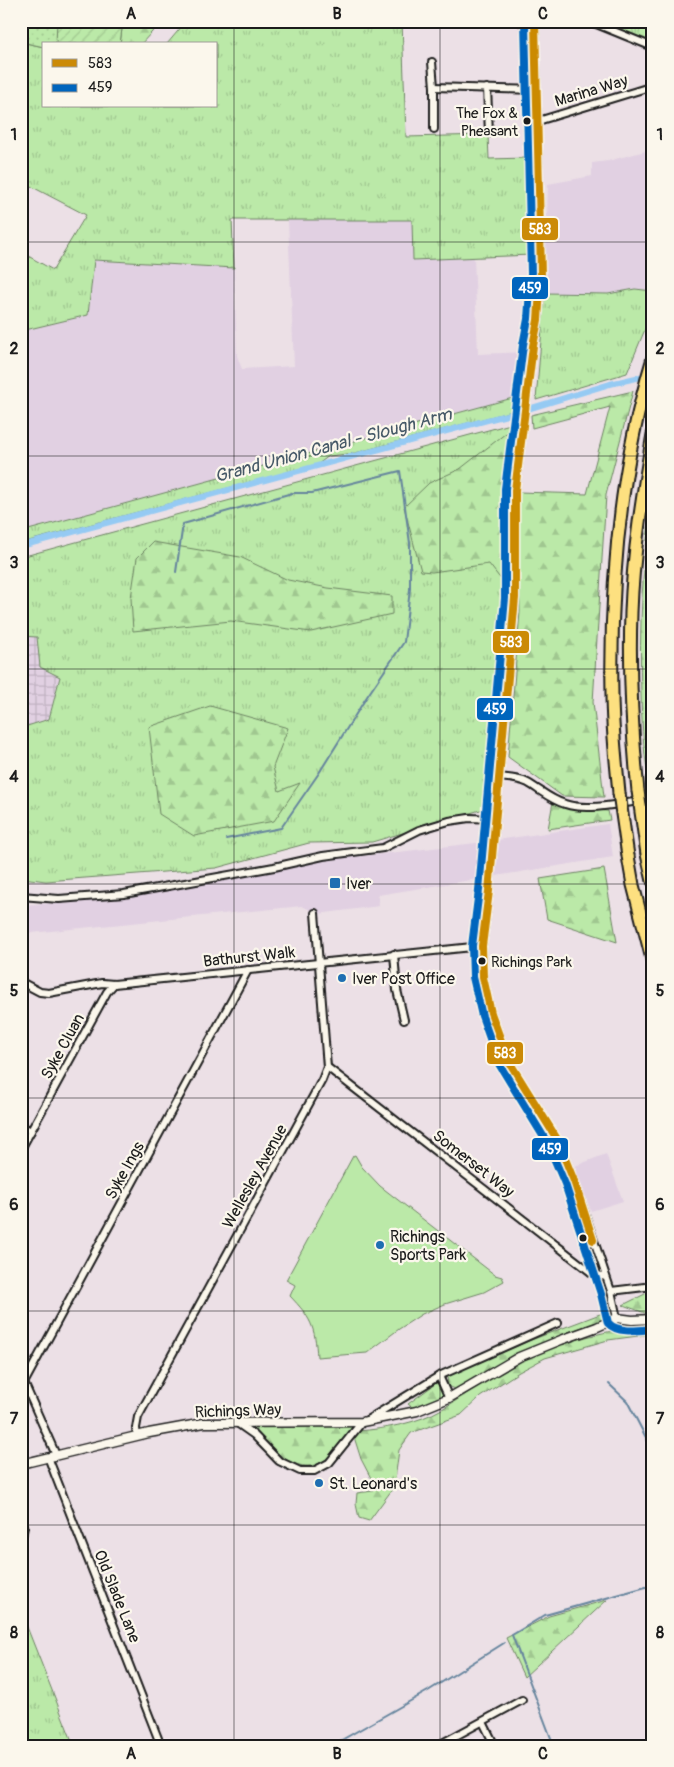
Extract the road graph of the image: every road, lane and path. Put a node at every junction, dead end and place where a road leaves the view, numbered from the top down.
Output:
1 (519, 21) edge
2 (589, 21) edge
3 (535, 23) edge
4 (601, 24) edge
5 (653, 47) edge
6 (432, 62) dead end
7 (434, 86) junction
8 (653, 86) edge
9 (487, 88) junction
10 (536, 90) junction
11 (538, 121) junction
12 (434, 129) dead end
13 (488, 132) dead end
14 (651, 363) edge
15 (653, 434) edge
16 (498, 777) junction
17 (653, 799) edge
18 (495, 818) junction
19 (653, 881) edge
20 (21, 896) edge
21 (315, 913) dead end
22 (482, 946) junction
23 (394, 954) junction
24 (318, 963) junction
25 (653, 963) edge
26 (248, 970) junction
27 (21, 982) edge
28 (114, 984) junction
29 (404, 1020) dead end
30 (327, 1067) junction
31 (21, 1126) edge
32 (31, 1131) junction
33 (21, 1149) edge
34 (605, 1277) junction
35 (653, 1286) edge
36 (611, 1291) junction
37 (618, 1318) junction
38 (653, 1319) edge
39 (558, 1324) dead end
40 (21, 1376) edge
41 (439, 1376) junction
42 (24, 1383) junction
43 (449, 1398) junction
44 (363, 1422) junction
45 (237, 1423) junction
46 (137, 1436) junction
47 (52, 1456) junction
48 (21, 1464) edge
49 (21, 1512) edge
50 (22, 1528) edge
51 (21, 1541) edge
52 (522, 1700) dead end
53 (483, 1722) junction
54 (161, 1746) edge
55 (437, 1746) edge
56 (495, 1746) edge

1 - 3 street
2 - 4 street
3 - 10 street
4 - 5 street
6 - 7 street
7 - 9 street
7 - 12 street
8 - 11 street, Marina Way
9 - 10 street
9 - 13 street
10 - 11 street
11 - 16 street
14 - 25 highway, bridge
15 - 19 highway, bridge
16 - 17 street
16 - 18 street
18 - 20 street
18 - 22 street
21 - 24 street, Wellesley Avenue
22 - 23 street, Bathurst Walk
22 - 34 street
23 - 24 street, Bathurst Walk
23 - 29 street
24 - 26 street, Bathurst Walk
24 - 30 street, Wellesley Avenue
26 - 28 street, Bathurst Walk
26 - 42 street, Syke Ings
27 - 28 street, Bathurst Walk
28 - 32 street, Syke Cluan
30 - 34 street, Somerset Way
30 - 46 street, Wellesley Avenue
31 - 32 street
32 - 33 street, Syke Cluan
34 - 36 street
35 - 36 street
36 - 37 street
37 - 38 street
37 - 43 street, Richings Way
39 - 41 street
40 - 42 street
41 - 43 street
41 - 44 street
42 - 47 street
43 - 44 street, Richings Way
44 - 45 street, Richings Way
44 - 45 street
45 - 46 street, Richings Way
46 - 47 street, Richings Way
47 - 48 street, Richings Way
47 - 54 street, Old Slade Lane
49 - 50 street
50 - 51 street
52 - 53 street
53 - 55 street
53 - 56 street

